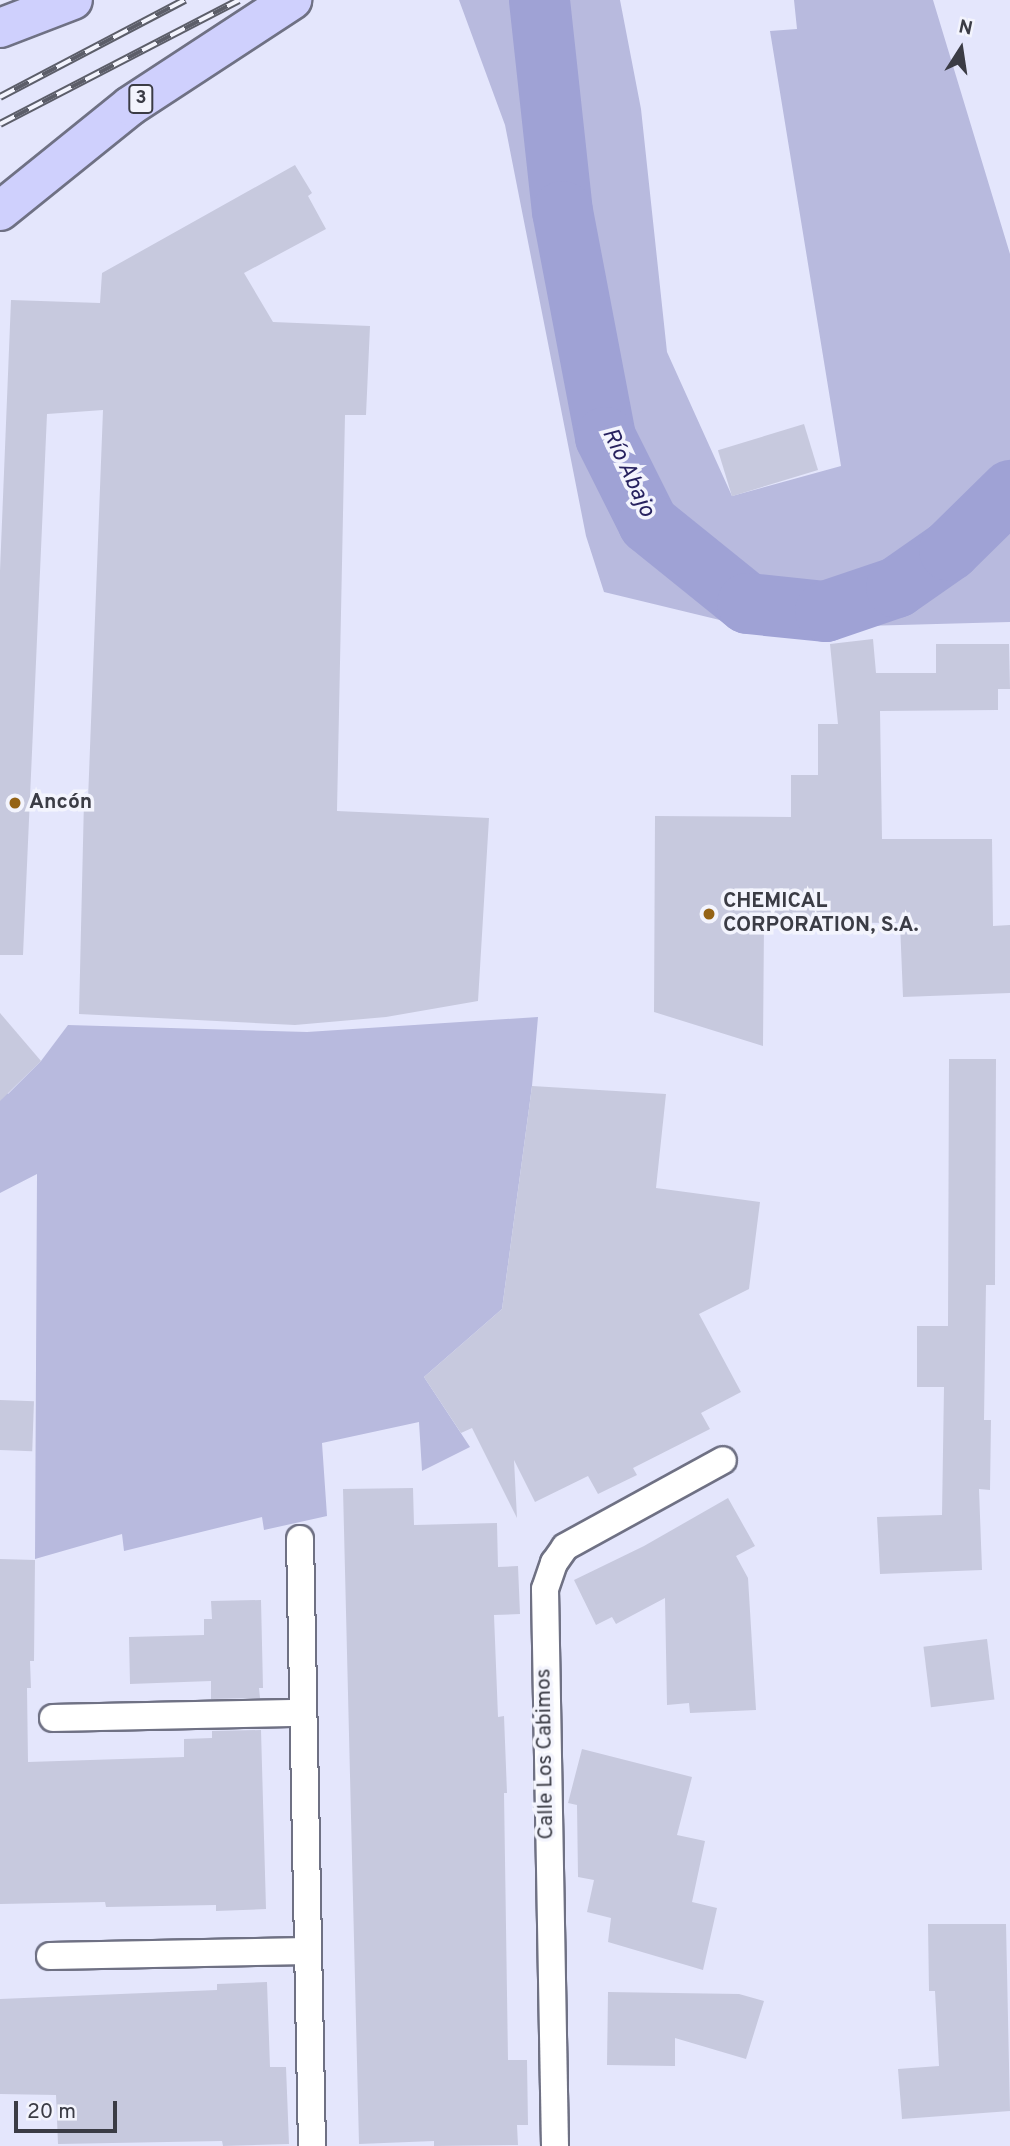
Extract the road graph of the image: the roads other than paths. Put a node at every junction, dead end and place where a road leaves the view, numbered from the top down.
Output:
1 (73, 0) edge
2 (292, 0) edge
3 (0, 29) edge
4 (46, 172) junction
5 (0, 194) edge
6 (0, 211) edge
7 (723, 1460) dead end
8 (300, 1539) dead end
9 (302, 1713) junction
10 (53, 1718) dead end
11 (307, 1951) junction
12 (50, 1956) dead end
13 (312, 2146) edge
14 (555, 2146) edge

1 - 3 main road
2 - 4 main road, 3
4 - 5 main road
4 - 6 main road, 3
7 - 14 street, Calle Los Cabimos
8 - 9 street
9 - 10 street
9 - 11 street
11 - 12 street
11 - 13 street

